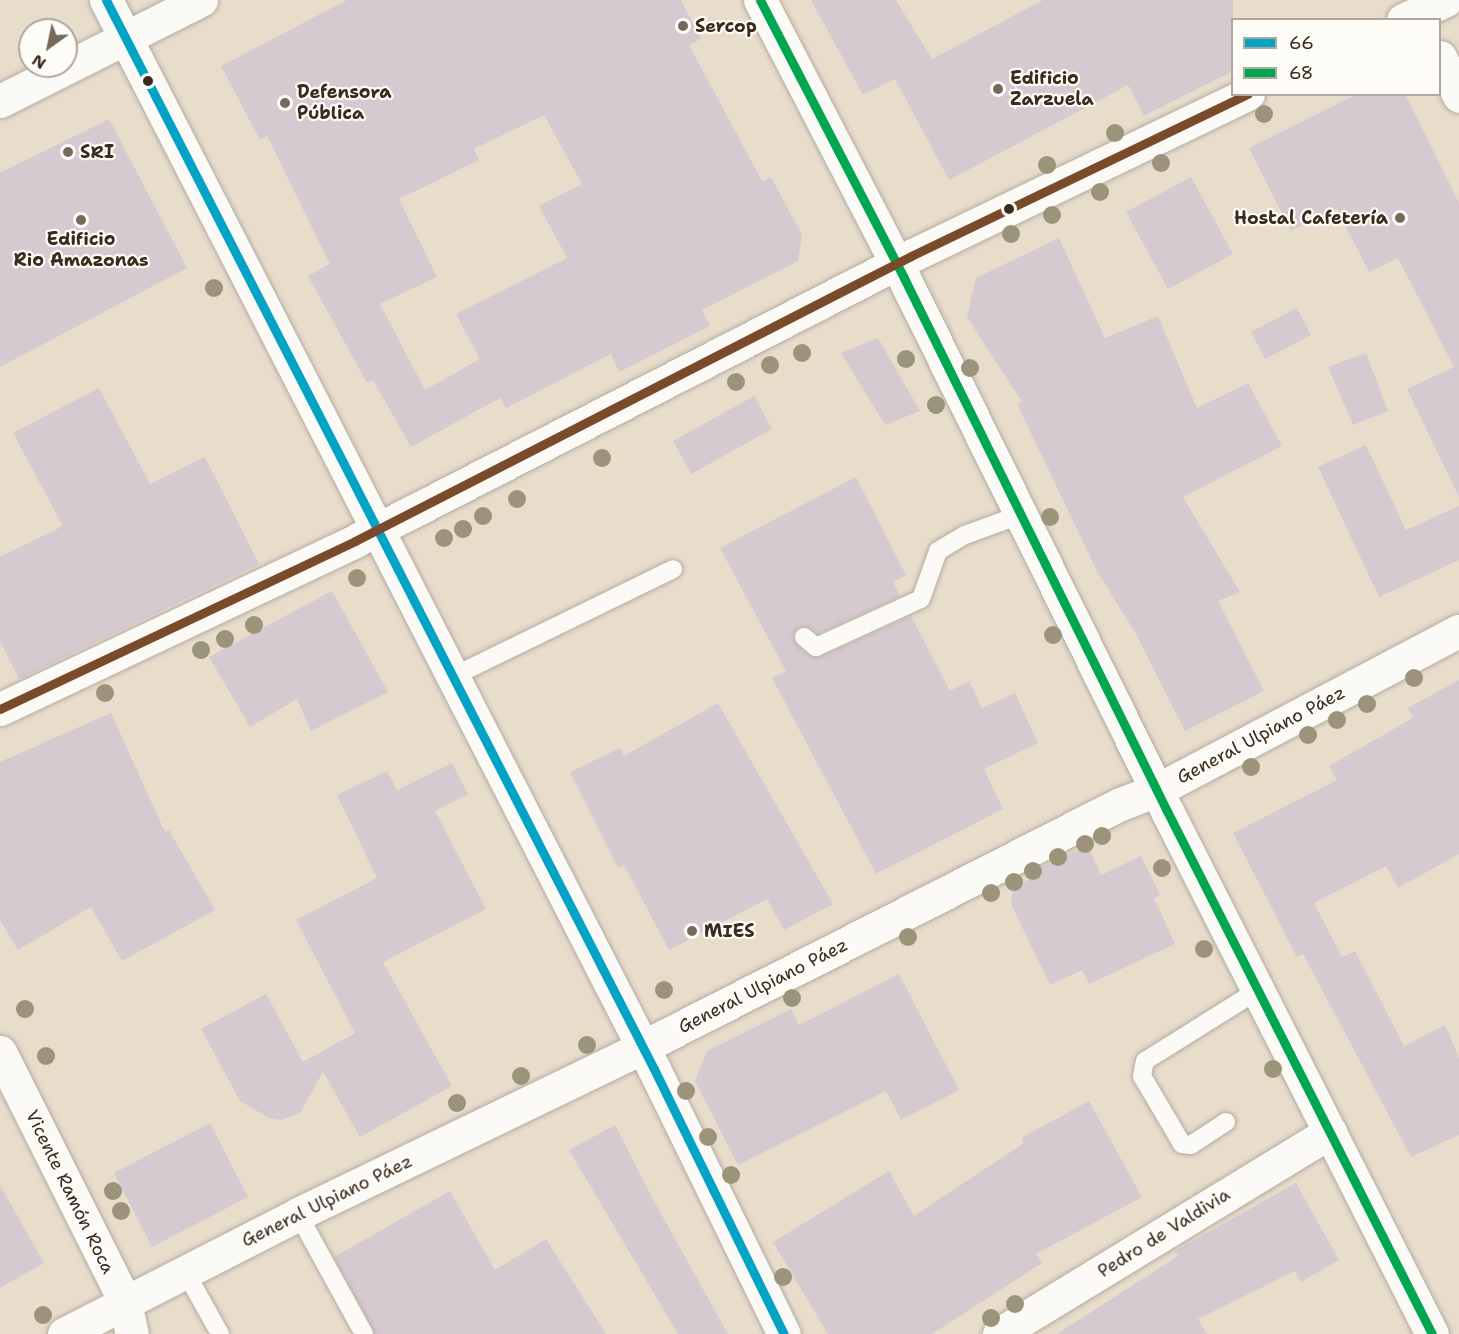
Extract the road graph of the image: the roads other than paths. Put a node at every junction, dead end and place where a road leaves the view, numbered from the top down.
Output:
1 (106, 0) edge
2 (201, 0) edge
3 (760, 0) edge
4 (124, 38) junction
5 (1441, 59) edge
6 (1244, 96) edge
7 (1459, 96) edge
8 (0, 101) edge
9 (896, 264) junction
10 (1020, 515) junction
11 (377, 530) junction
12 (673, 569) dead end
13 (1459, 631) edge
14 (804, 637) dead end
15 (452, 677) junction
16 (0, 709) edge
17 (1157, 790) junction
18 (1258, 990) junction
19 (641, 1047) junction
20 (0, 1052) edge
21 (1226, 1122) dead end
22 (1330, 1132) junction
23 (298, 1214) junction
24 (185, 1271) junction
25 (125, 1302) junction
26 (64, 1334) edge
27 (132, 1334) edge
28 (220, 1334) edge
29 (364, 1334) edge
30 (784, 1334) edge
31 (999, 1334) edge
32 (1432, 1334) edge

1 - 4 street
2 - 4 street
3 - 9 street
4 - 8 street
4 - 11 street
5 - 7 street
6 - 9 street
9 - 10 street
9 - 11 street
10 - 14 lane
10 - 17 street
11 - 15 street
11 - 16 street
12 - 15 lane
13 - 17 street, General Ulpiano Páez
15 - 19 street
17 - 18 street
17 - 19 street, General Ulpiano Páez
18 - 21 lane
18 - 22 street
19 - 23 street, General Ulpiano Páez
19 - 30 street
20 - 25 street, Vicente Ramón Roca
22 - 31 street, Pedro de Valdivia
22 - 32 street
23 - 24 street, General Ulpiano Páez
23 - 29 lane
24 - 25 street, General Ulpiano Páez
24 - 28 lane
25 - 26 street, General Ulpiano Páez
25 - 27 street, Vicente Ramón Roca

